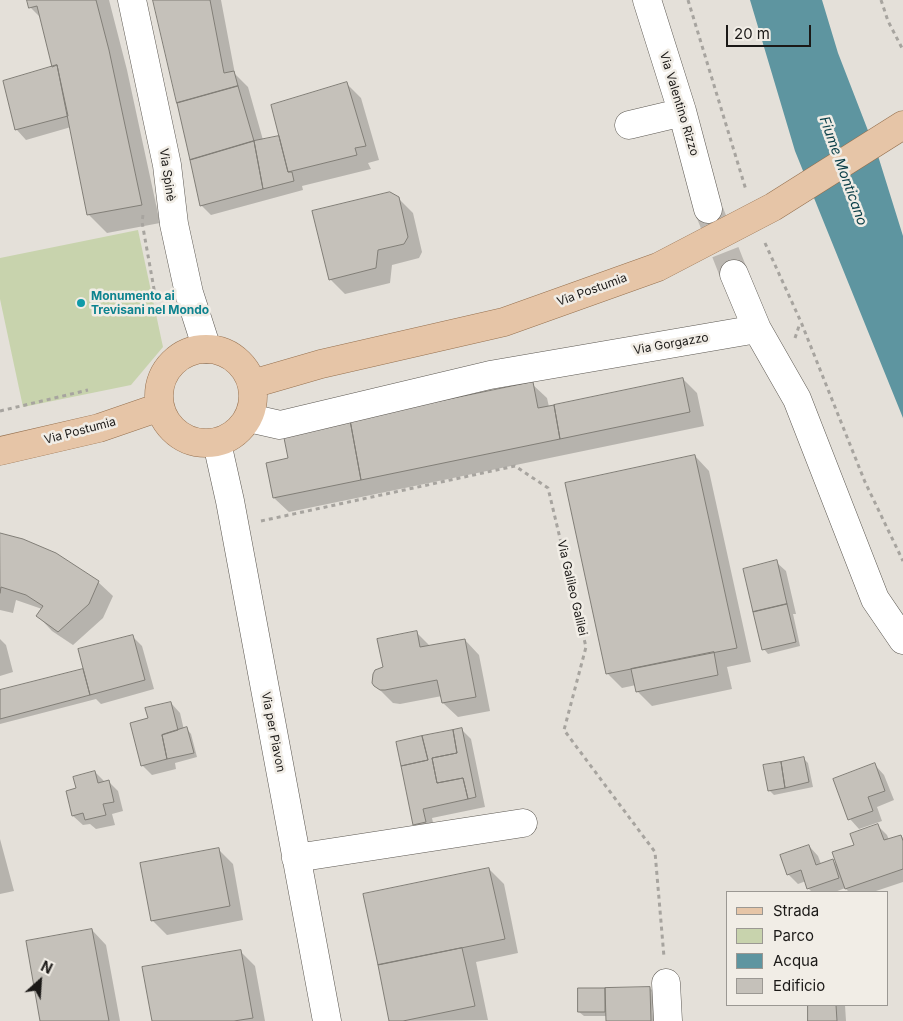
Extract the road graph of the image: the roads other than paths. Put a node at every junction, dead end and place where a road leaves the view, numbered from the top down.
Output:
1 (132, 0) edge
2 (646, 0) edge
3 (682, 111) junction
4 (629, 125) dead end
5 (903, 125) edge
6 (708, 209) tunnel mouth
7 (734, 274) tunnel mouth
8 (756, 329) junction
9 (207, 349) junction
10 (252, 384) junction
11 (160, 407) junction
12 (249, 418) junction
13 (217, 443) junction
14 (0, 452) edge
15 (903, 640) edge
16 (522, 823) dead end
17 (296, 858) junction
18 (666, 983) road end
19 (327, 1021) edge
20 (668, 1021) edge

1 - 9 street, Via Spinè
2 - 3 street, Via Valentino Rizzo
3 - 4 street
3 - 6 street, Via Valentino Rizzo
5 - 10 main road, Via Postumia
7 - 8 street
8 - 12 street, Via Gorgazzo
8 - 15 street
9 - 10 main road
9 - 11 main road
10 - 12 main road
11 - 13 main road
11 - 14 main road, Via Postumia
12 - 13 main road
13 - 17 street, Via per Piavon
16 - 17 street
17 - 19 street, Via per Piavon
18 - 20 street

